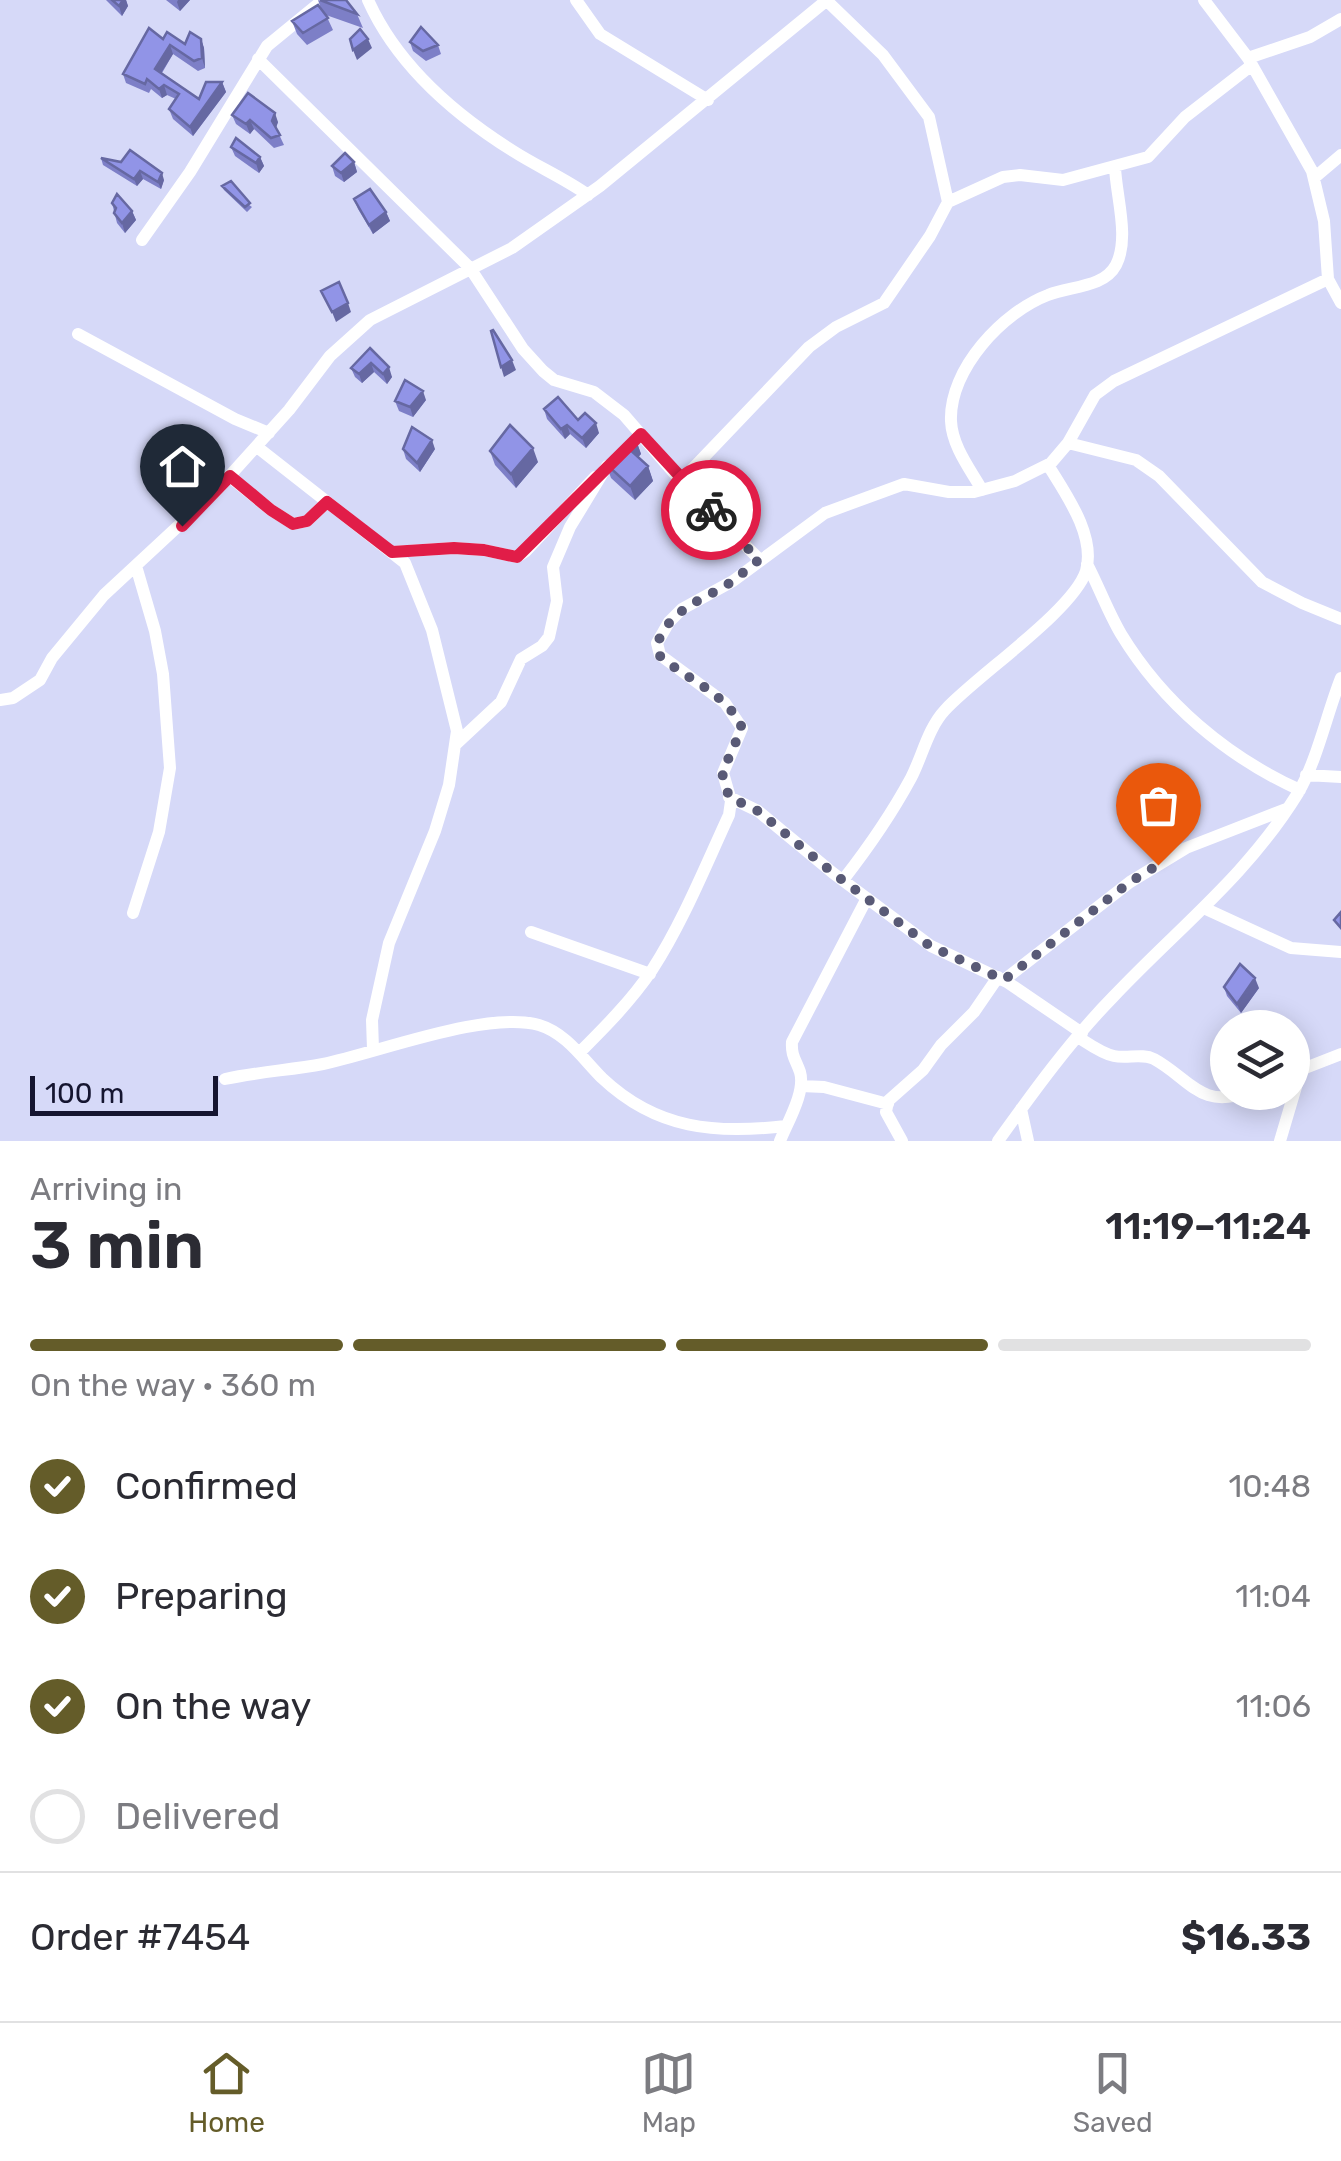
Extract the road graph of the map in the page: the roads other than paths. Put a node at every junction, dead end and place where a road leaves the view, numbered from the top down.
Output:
1 (323, 0) edge
2 (368, 0) edge
3 (576, 0) edge
4 (827, 0) edge
5 (1204, 0) edge
6 (1341, 19) edge
7 (258, 59) junction
8 (1250, 62) junction
9 (708, 100) junction
10 (1341, 155) edge
11 (1115, 167) junction
12 (1314, 178) junction
13 (588, 195) junction
14 (948, 202) junction
15 (142, 240) dead end
16 (470, 268) junction
17 (1328, 278) junction
18 (1341, 303) edge
19 (78, 334) dead end
20 (269, 433) junction
21 (1068, 443) junction
22 (256, 448) junction
23 (1048, 465) junction
24 (230, 476) junction
25 (681, 481) junction
26 (982, 490) junction
27 (327, 502) junction
28 (392, 552) junction
29 (759, 560) junction
30 (1086, 562) junction
31 (136, 566) junction
32 (1341, 619) edge
33 (1341, 678) edge
34 (0, 700) edge
35 (456, 744) junction
36 (1306, 775) junction
37 (1341, 778) edge
38 (1300, 790) junction
39 (729, 797) junction
40 (1286, 809) junction
41 (843, 880) junction
42 (867, 898) junction
43 (1206, 908) junction
44 (134, 913) dead end
45 (531, 932) dead end
46 (1341, 952) edge
47 (650, 974) junction
48 (1001, 979) junction
49 (1080, 1035) junction
50 (373, 1049) junction
51 (579, 1053) junction
52 (1341, 1054) edge
53 (1310, 1066) edge
54 (225, 1079) dead end
55 (801, 1086) junction
56 (1210, 1097) edge
57 (888, 1104) junction
58 (1021, 1110) junction
59 (1287, 1110) edge
60 (786, 1126) junction
61 (694, 1134) edge
62 (780, 1141) edge
63 (902, 1141) edge
64 (998, 1141) edge
65 (1028, 1141) edge
66 (1280, 1141) edge

1 - 7 street
2 - 13 street
3 - 9 street
4 - 9 street
4 - 14 street
5 - 8 street
6 - 8 street
7 - 15 street
7 - 16 street
8 - 11 street
8 - 12 street
9 - 13 street
10 - 12 street
11 - 14 street
11 - 26 street
12 - 17 street
13 - 16 street
14 - 25 street
16 - 20 street
16 - 25 street
17 - 18 street
17 - 21 street
19 - 20 street
20 - 22 street
21 - 23 street
21 - 32 street
22 - 24 street
22 - 27 street
23 - 26 street
23 - 30 street
24 - 27 street
24 - 31 street
25 - 29 street
26 - 29 street
27 - 28 street
28 - 35 street
28 - 35 street
29 - 39 street
30 - 38 street
30 - 41 street
31 - 34 street
31 - 44 street
33 - 36 street
35 - 50 street
36 - 37 street
36 - 38 street
38 - 40 street
39 - 41 street
39 - 47 street
40 - 43 street
40 - 48 street
41 - 42 street
42 - 48 street
42 - 55 street
43 - 46 street
43 - 49 street
45 - 47 street
47 - 51 street
48 - 49 street
48 - 57 street
49 - 56 street
49 - 58 street
50 - 51 street
50 - 54 street
51 - 61 street
52 - 53 street
55 - 57 street
55 - 60 street
57 - 63 street
58 - 64 street
58 - 65 street
59 - 66 street
60 - 61 street
60 - 62 street

